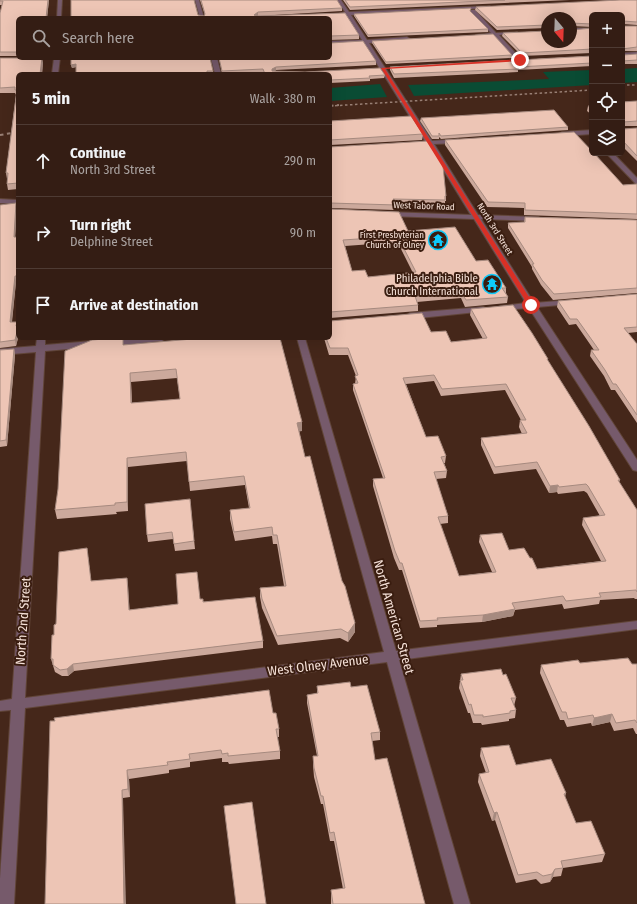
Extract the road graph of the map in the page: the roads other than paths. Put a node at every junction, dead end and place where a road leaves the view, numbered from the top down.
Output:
1 (60, 0) edge
2 (197, 0) edge
3 (338, 0) edge
4 (493, 7) edge
5 (473, 11) dead end
6 (332, 14) edge
7 (347, 14) junction
8 (59, 16) edge
9 (201, 16) edge
10 (589, 29) edge
11 (577, 30) edge
12 (524, 33) edge
13 (494, 34) junction
14 (472, 35) edge
15 (411, 39) edge
16 (366, 41) junction
17 (332, 43) edge
18 (637, 54) edge
19 (625, 55) edge
20 (57, 60) edge
21 (214, 60) edge
22 (520, 60) junction
23 (527, 60) edge
24 (512, 61) edge
25 (375, 68) edge
26 (383, 68) junction
27 (391, 68) edge
28 (55, 72) edge
29 (218, 72) edge
30 (589, 133) edge
31 (552, 135) edge
32 (468, 140) edge
33 (430, 142) junction
34 (414, 144) edge
35 (612, 156) edge
36 (637, 182) edge
37 (0, 201) edge
38 (16, 202) edge
39 (384, 214) edge
40 (475, 217) junction
41 (544, 219) edge
42 (576, 301) edge
43 (531, 305) junction
44 (400, 317) edge
45 (113, 340) edge
46 (302, 340) edge
47 (40, 343) edge
48 (0, 352) edge
49 (637, 468) edge
50 (637, 625) edge
51 (391, 655) junction
52 (17, 704) junction
53 (0, 706) edge
54 (6, 904) edge
55 (462, 904) edge

1 - 8 street
2 - 9 street
3 - 7 street, North 3rd Street
4 - 7 street
5 - 13 street
6 - 7 street
7 - 16 street, North 3rd Street
10 - 11 street
12 - 13 street
13 - 14 street
13 - 22 street
15 - 16 street
16 - 17 street
16 - 26 street, North 3rd Street
18 - 19 street
20 - 28 street
21 - 29 street
22 - 23 street
22 - 24 street
25 - 26 street
26 - 27 street
26 - 33 street, North 3rd Street
30 - 31 street
32 - 33 street
33 - 34 street
33 - 40 street, North 3rd Street
35 - 36 street
37 - 38 street
39 - 40 street, West Tabor Road
40 - 41 street, West Tabor Road
40 - 43 street, North 3rd Street
42 - 43 street
43 - 44 street
43 - 49 street, North 3rd Street
45 - 47 street
46 - 51 street, North American Street
47 - 48 street
47 - 52 street, North 2nd Street
50 - 51 street, West Olney Avenue
51 - 52 street, West Olney Avenue
51 - 55 street, North American Street
52 - 53 street, West Olney Avenue
52 - 54 street, North 2nd Street

